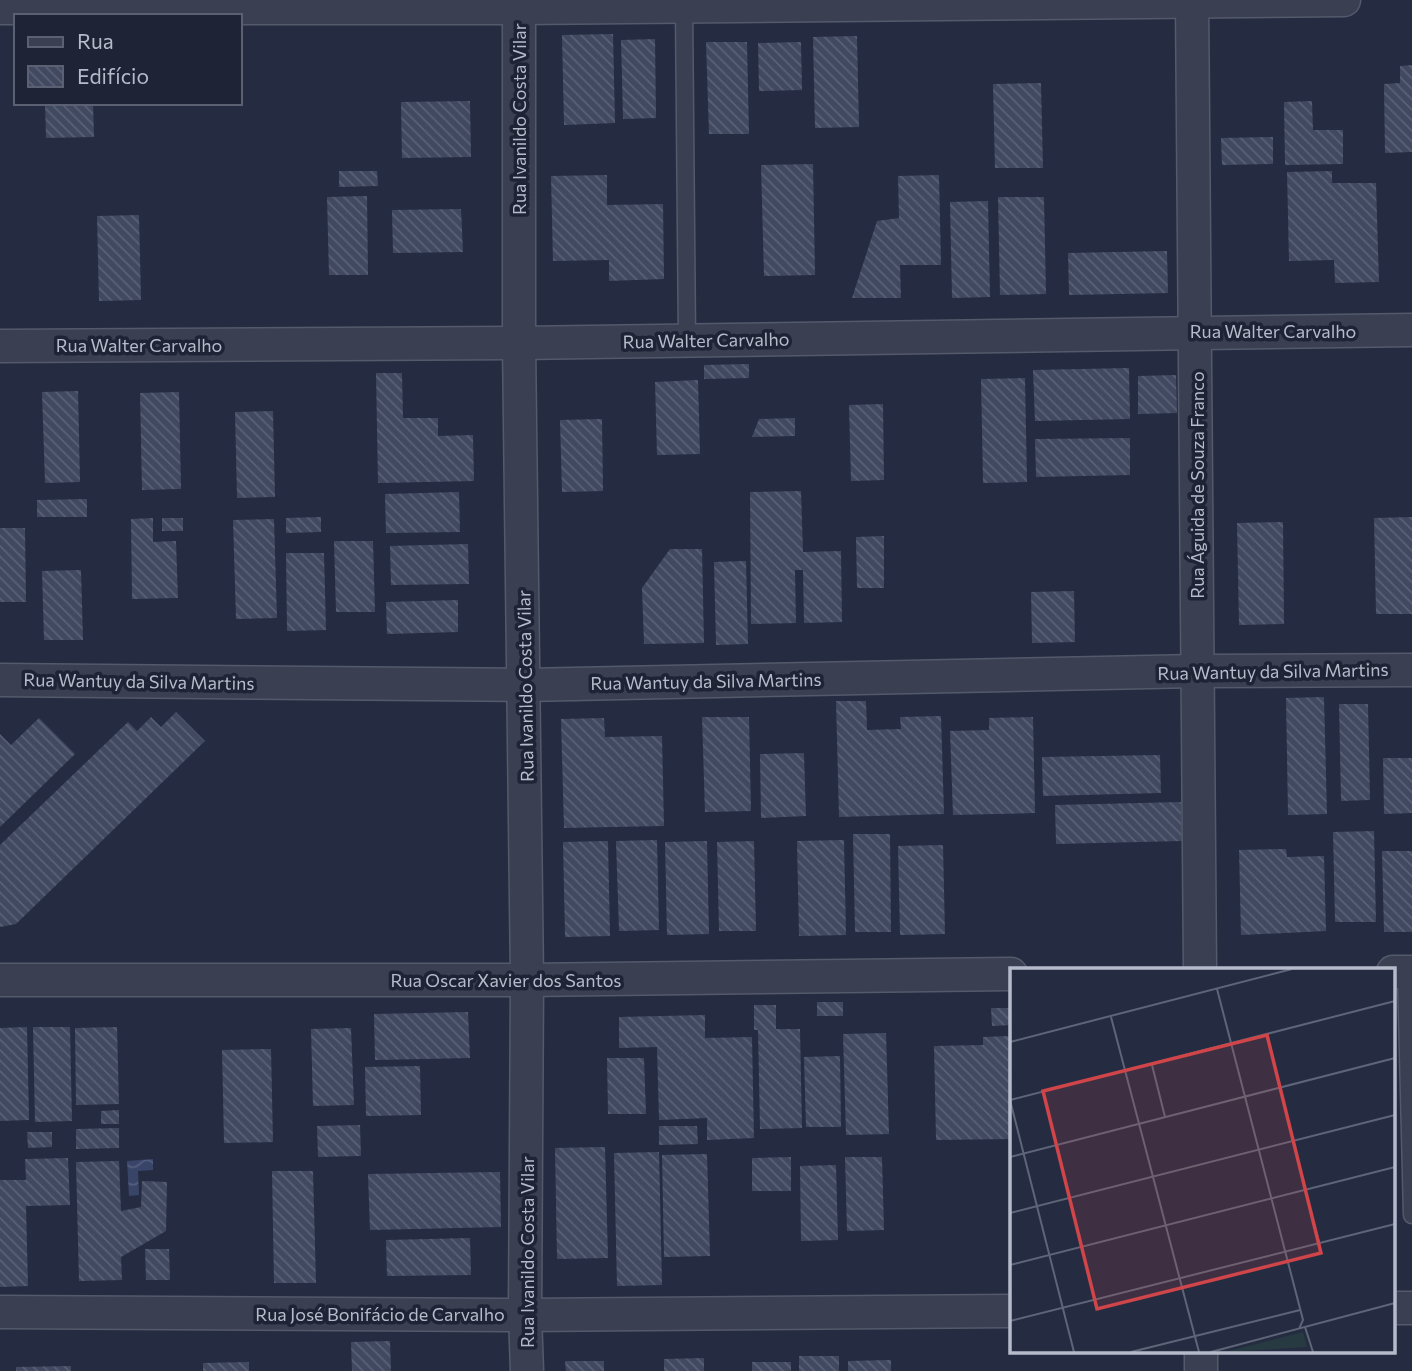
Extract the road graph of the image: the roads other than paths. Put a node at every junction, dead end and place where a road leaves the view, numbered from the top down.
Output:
1 (1344, 0) edge
2 (1192, 1) edge
3 (519, 4) edge
4 (684, 7) junction
5 (0, 8) edge
6 (1412, 330) edge
7 (1196, 332) junction
8 (687, 340) junction
9 (519, 343) junction
10 (0, 345) edge
11 (1412, 670) edge
12 (1197, 671) junction
13 (0, 680) edge
14 (525, 685) junction
15 (1200, 968) edge
16 (1404, 972) edge
17 (1010, 974) edge
18 (0, 980) edge
19 (527, 980) junction
20 (1412, 1215) edge
21 (1394, 1308) edge
22 (1412, 1308) edge
23 (1010, 1311) edge
24 (0, 1312) edge
25 (526, 1315) junction
26 (527, 1371) edge

1 - 2 street
2 - 4 street
2 - 7 street, Rua Águida de Souza Franco
3 - 4 street
3 - 5 street
3 - 9 street, Rua Ivanildo Costa Vilar
4 - 8 lane
6 - 7 street, Rua Walter Carvalho
7 - 8 street, Rua Walter Carvalho
7 - 12 street, Rua Águida de Souza Franco
8 - 9 street, Rua Walter Carvalho
9 - 10 street, Rua Walter Carvalho
9 - 14 street, Rua Ivanildo Costa Vilar
11 - 12 street, Rua Wantuy da Silva Martins
12 - 14 street, Rua Wantuy da Silva Martins
12 - 15 street, Rua Águida de Souza Franco
13 - 14 street, Rua Wantuy da Silva Martins
14 - 19 street, Rua Ivanildo Costa Vilar
16 - 20 lane
17 - 19 street, Rua Oscar Xavier dos Santos
18 - 19 street, Rua Oscar Xavier dos Santos
19 - 25 street, Rua Ivanildo Costa Vilar
21 - 22 street
23 - 25 street, Rua José Bonifácio de Carvalho
24 - 25 street, Rua José Bonifácio de Carvalho
25 - 26 street, Rua Ivanildo Costa Vilar

